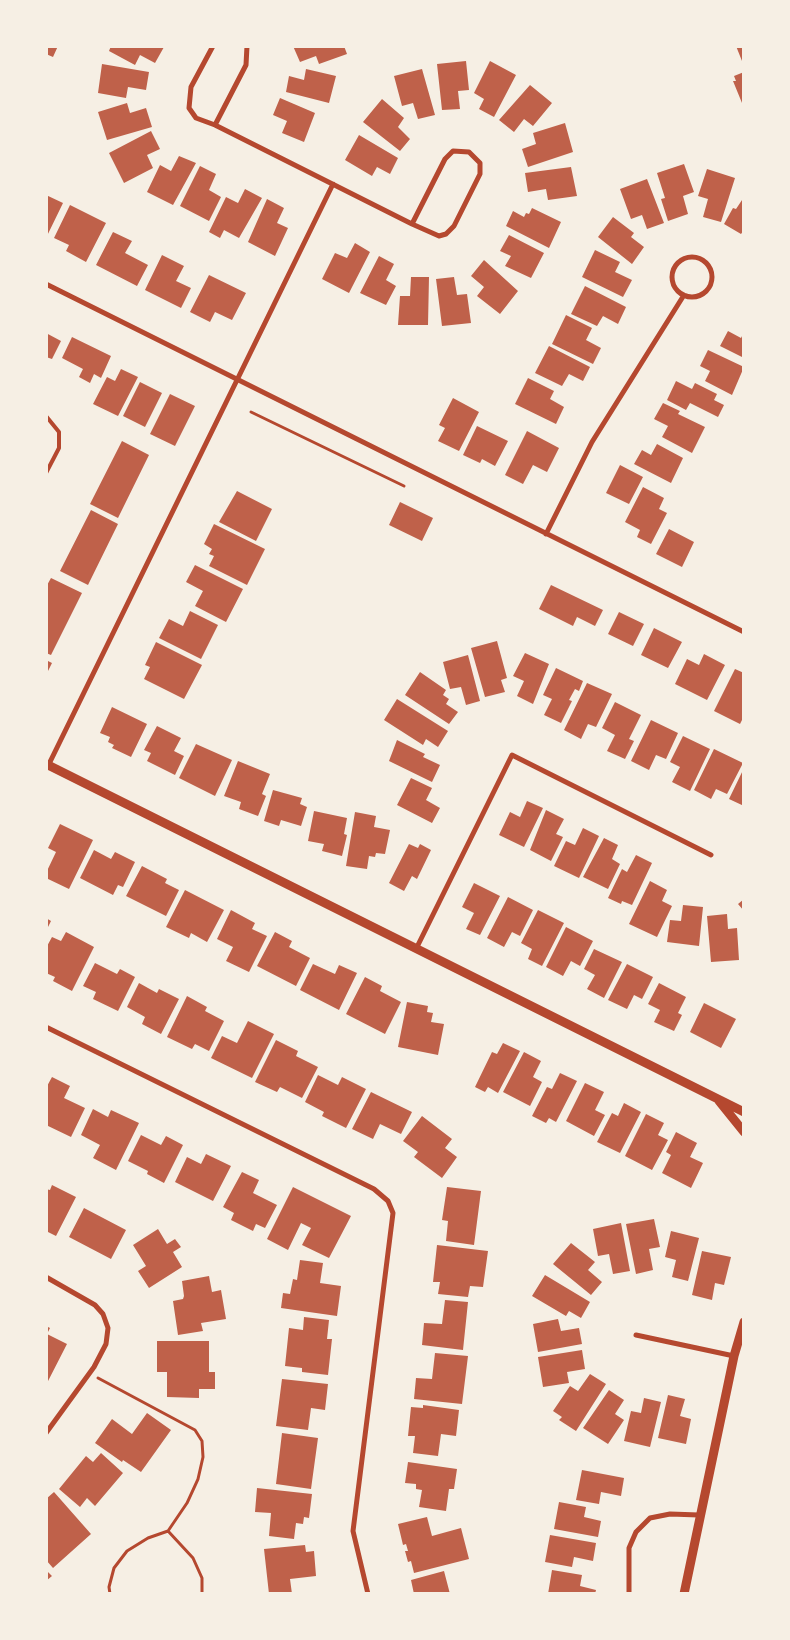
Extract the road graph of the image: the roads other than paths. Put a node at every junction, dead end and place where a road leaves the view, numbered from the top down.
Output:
1 (213, 46) edge
2 (247, 46) edge
3 (215, 125) junction
4 (333, 184) junction
5 (412, 224) junction
6 (46, 284) edge
7 (684, 295) junction
8 (239, 380) junction
9 (46, 416) edge
10 (46, 473) edge
11 (546, 534) junction
12 (744, 632) edge
13 (47, 766) edge
14 (711, 855) dead end
15 (416, 949) junction
16 (46, 1027) edge
17 (717, 1099) junction
18 (744, 1112) edge
19 (744, 1132) edge
20 (46, 1277) edge
21 (744, 1322) edge
22 (636, 1335) dead end
23 (734, 1356) junction
24 (46, 1433) edge
25 (699, 1515) junction
26 (368, 1594) edge
27 (629, 1594) edge
28 (684, 1594) edge

1 - 3 street
2 - 3 street
3 - 4 street
4 - 5 street
4 - 8 street
5 - 5 street
6 - 8 street
7 - 7 street
7 - 11 street
8 - 11 street
8 - 13 street
9 - 10 lane
11 - 12 street
13 - 15 street
14 - 15 street
15 - 17 street
16 - 26 street
17 - 18 street
17 - 19 street
20 - 24 street
21 - 23 street
22 - 23 street
23 - 25 street
25 - 27 street
25 - 28 street

